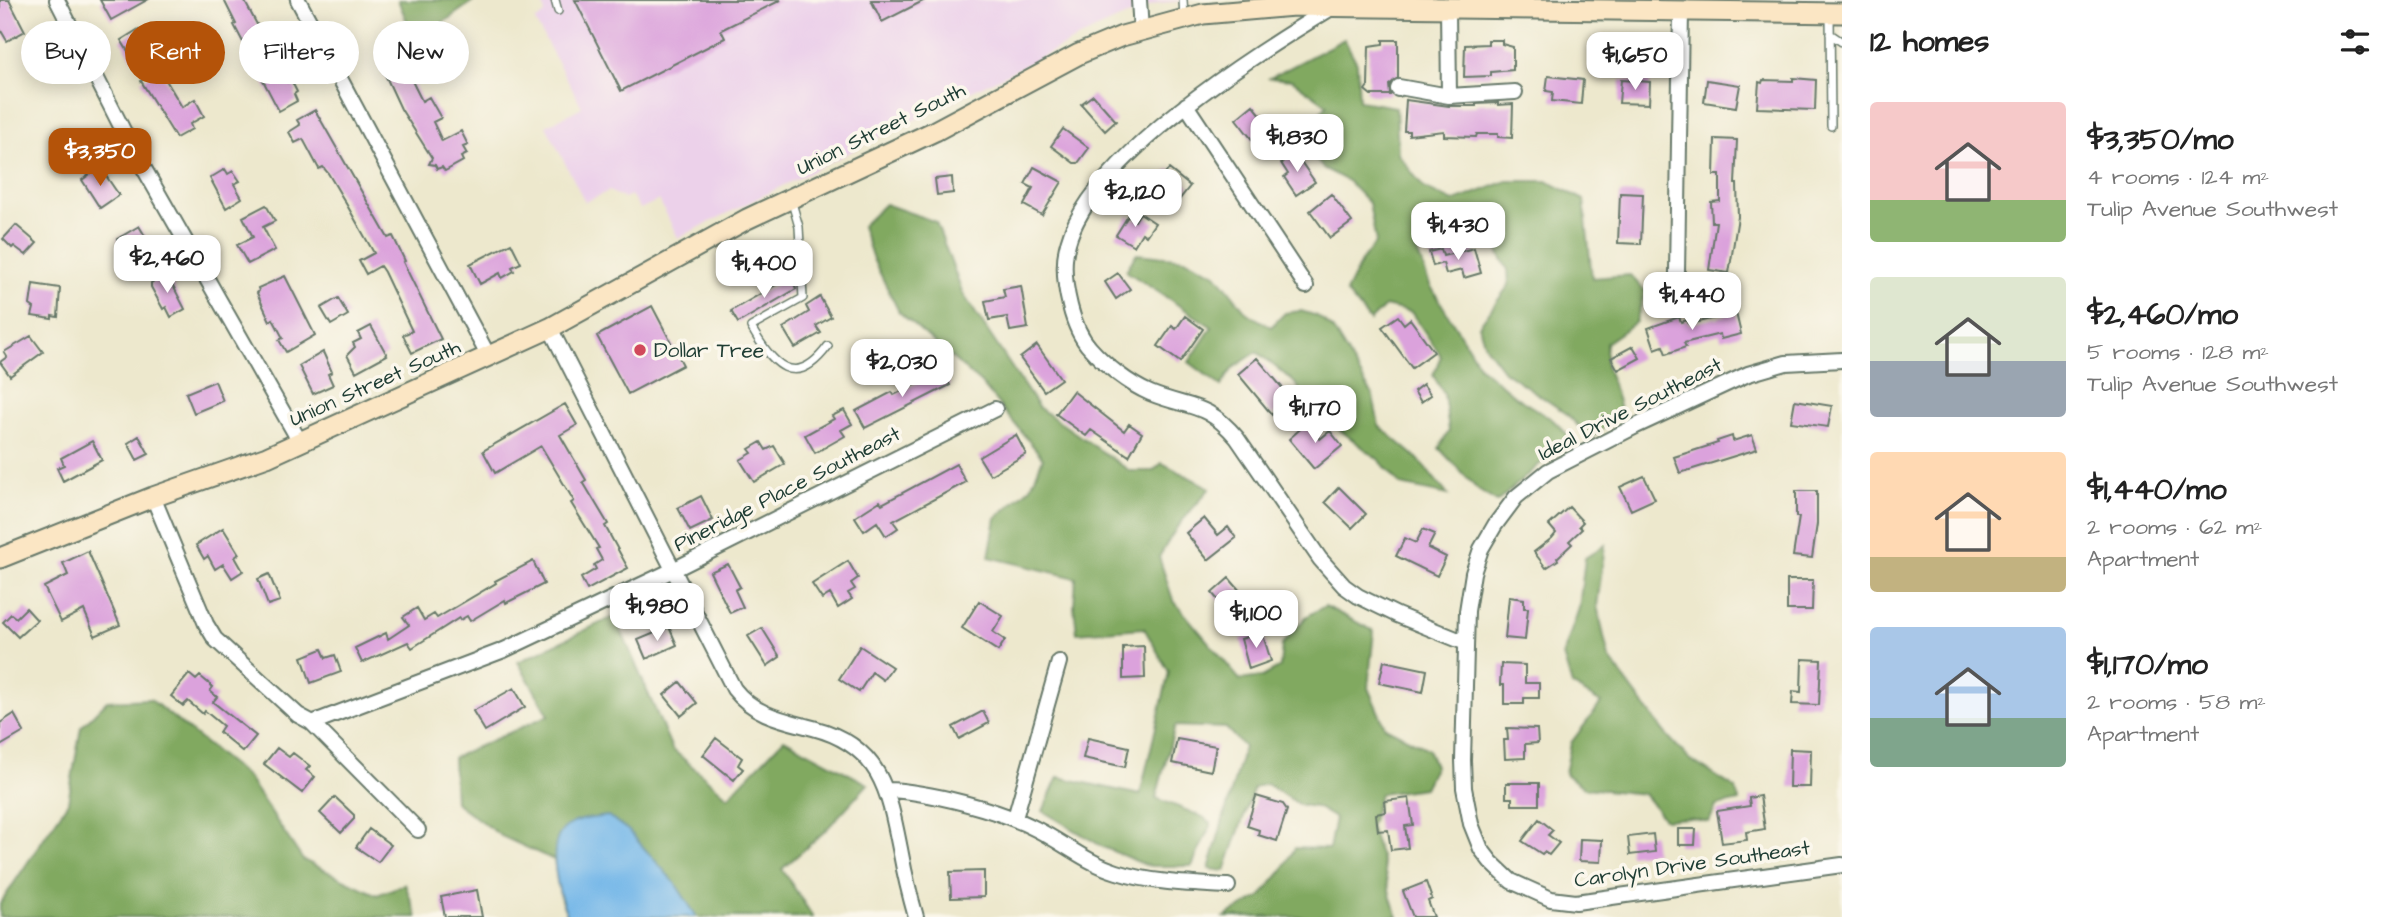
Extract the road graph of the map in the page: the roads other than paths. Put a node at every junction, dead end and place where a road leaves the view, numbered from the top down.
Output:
1 (57, 0) edge
2 (298, 0) edge
3 (555, 0) edge
4 (1139, 0) edge
5 (1376, 3) edge
6 (1590, 5) edge
7 (1335, 6) junction
8 (1448, 8) junction
9 (1183, 9) edge
10 (558, 11) dead end
11 (1681, 11) junction
12 (1836, 13) edge
13 (1141, 31) junction
14 (1830, 34) junction
15 (1842, 42) edge
16 (1398, 89) dead end
17 (1515, 92) dead end
18 (1449, 96) junction
19 (1186, 105) junction
20 (1831, 126) dead end
21 (791, 199) junction
22 (1677, 273) dead end
23 (1306, 286) dead end
24 (550, 328) junction
25 (828, 346) dead end
26 (489, 356) junction
27 (1842, 360) edge
28 (995, 409) dead end
29 (300, 442) junction
30 (153, 497) junction
31 (0, 558) edge
32 (673, 570) junction
33 (1466, 643) junction
34 (1059, 662) dead end
35 (312, 723) junction
36 (886, 790) junction
37 (1015, 818) junction
38 (418, 830) dead end
39 (1842, 865) edge
40 (1228, 886) dead end
41 (916, 917) edge

1 - 29 street
2 - 26 street
3 - 10 lane
4 - 13 street
5 - 7 main road, Union Street South
5 - 8 main road, Union Street South
6 - 8 main road, Union Street South
6 - 11 main road, Union Street South
7 - 9 main road, Union Street South
7 - 19 street
8 - 18 street
9 - 13 main road, Union Street South
11 - 12 main road, Union Street South
11 - 22 street
12 - 14 lane
13 - 21 main road, Union Street South
14 - 15 lane
14 - 20 lane
16 - 18 street
17 - 18 street
19 - 23 street
19 - 33 street
21 - 24 main road, Union Street South
21 - 25 lane
24 - 26 main road, Union Street South
24 - 32 street
26 - 29 main road, Union Street South
27 - 33 street, Ideal Drive Southeast
28 - 32 street, Pineridge Place Southeast
29 - 30 main road, Union Street South
30 - 31 main road, Union Street South
30 - 35 street
32 - 35 street, Pineridge Place Southeast
32 - 36 street
33 - 39 street, Carolyn Drive Southeast
34 - 37 street
35 - 38 street
36 - 37 street
36 - 41 street
37 - 40 street

